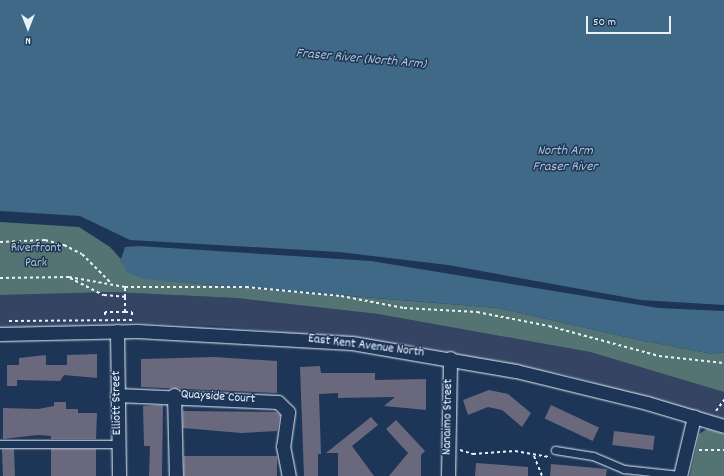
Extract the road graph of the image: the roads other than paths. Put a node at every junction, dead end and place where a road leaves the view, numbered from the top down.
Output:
1 (117, 330) junction
2 (0, 334) edge
3 (450, 358) junction
4 (117, 395) junction
5 (174, 395) junction
6 (694, 417) junction
7 (724, 426) edge
8 (0, 444) edge
9 (118, 444) junction
10 (555, 450) road end
11 (680, 475) edge
12 (119, 476) edge
13 (176, 476) edge
14 (289, 476) edge
15 (448, 476) edge

1 - 2 street, East Kent Avenue North
1 - 3 street, East Kent Avenue North
1 - 4 street, Elliott Street
3 - 6 street, East Kent Avenue North
3 - 15 street, Nanaimo Street
4 - 5 street, Quayside Court
4 - 9 street, Elliott Street
5 - 13 street, Quayside Court
5 - 14 street, Quayside Court
6 - 7 street, East Kent Avenue North
6 - 11 street
8 - 9 lane
9 - 12 street, Elliott Street
10 - 11 lane

